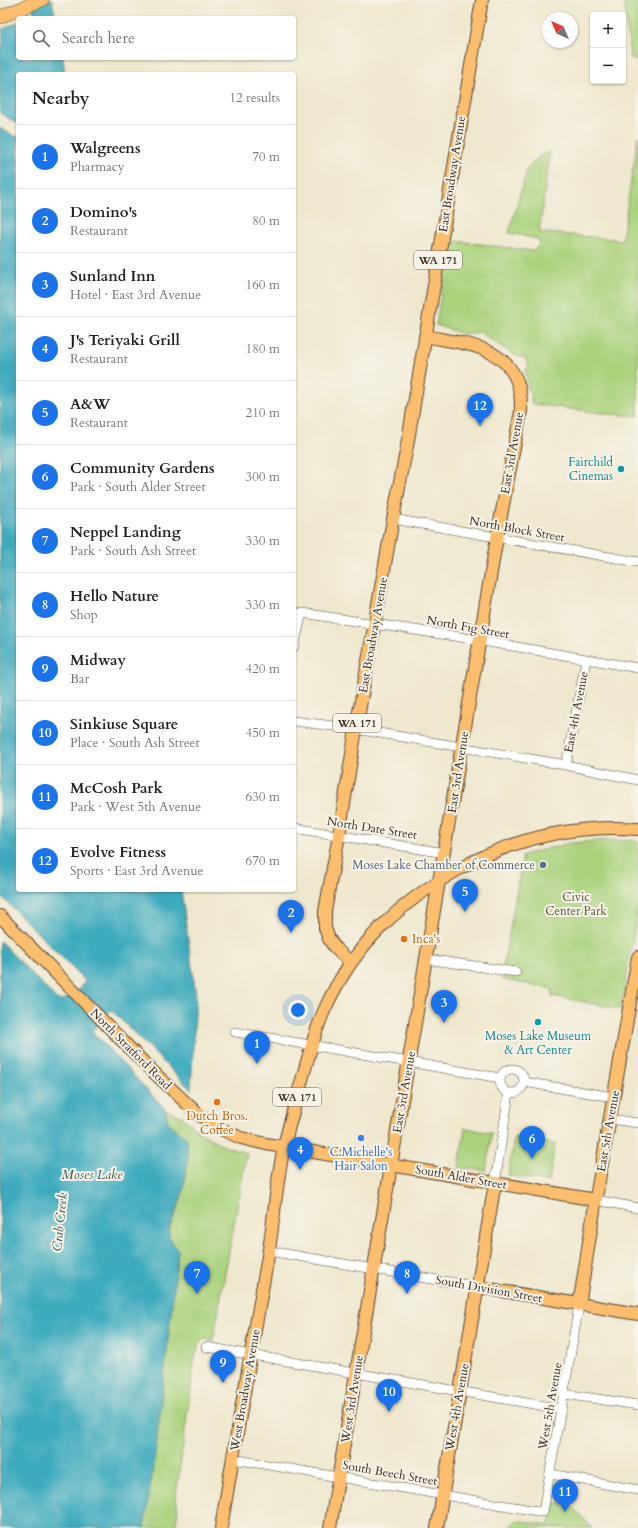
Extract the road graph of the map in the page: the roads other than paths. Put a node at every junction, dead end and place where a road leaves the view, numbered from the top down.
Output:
1 (42, 0) edge
2 (482, 0) edge
3 (23, 3) edge
4 (0, 8) edge
5 (0, 17) edge
6 (425, 336) junction
7 (393, 519) junction
8 (497, 537) junction
9 (638, 562) edge
10 (298, 614) edge
11 (375, 624) junction
12 (296, 630) edge
13 (481, 641) junction
14 (586, 660) junction
15 (638, 668) edge
16 (296, 721) edge
17 (356, 729) junction
18 (462, 747) junction
19 (566, 765) junction
20 (638, 780) edge
21 (296, 828) edge
22 (638, 829) edge
23 (339, 835) junction
24 (445, 853) junction
25 (440, 880) junction
26 (0, 916) edge
27 (638, 957) edge
28 (426, 959) junction
29 (351, 962) junction
30 (516, 972) dead end
31 (634, 998) edge
32 (235, 1032) dead end
33 (311, 1046) junction
34 (409, 1062) junction
35 (500, 1078) junction
36 (524, 1082) junction
37 (509, 1093) junction
38 (613, 1097) junction
39 (610, 1118) junction
40 (638, 1123) edge
41 (284, 1148) junction
42 (391, 1166) junction
43 (495, 1183) junction
44 (596, 1200) junction
45 (638, 1208) edge
46 (268, 1251) junction
47 (374, 1269) junction
48 (478, 1286) junction
49 (579, 1305) junction
50 (638, 1314) edge
51 (206, 1347) dead end
52 (250, 1355) junction
53 (356, 1373) junction
54 (460, 1392) junction
55 (564, 1394) junction
56 (638, 1405) edge
57 (562, 1409) junction
58 (233, 1459) junction
59 (550, 1474) junction
60 (340, 1477) junction
61 (638, 1490) edge
62 (442, 1495) junction
63 (543, 1512) joint
64 (221, 1528) edge
65 (330, 1528) edge
66 (437, 1528) edge

1 - 3 highway
2 - 6 main road, East Broadway Avenue / WA 171
3 - 4 highway
3 - 5 highway
6 - 7 main road, East Broadway Avenue / WA 171
6 - 8 main road, East 3rd Avenue
7 - 8 street, North Block Street
7 - 11 main road, East Broadway Avenue / WA 171
8 - 9 street, North Block Street
8 - 13 main road, East 3rd Avenue
10 - 11 street, North Fig Street
10 - 12 street
11 - 13 street, North Fig Street
11 - 17 main road, East Broadway Avenue / WA 171
13 - 14 street, North Fig Street
13 - 18 main road, East 3rd Avenue
14 - 15 street, North Fig Street
14 - 19 street, East 4th Avenue
16 - 17 street
17 - 18 street
17 - 23 main road, East Broadway Avenue / WA 171
18 - 19 street
18 - 24 main road, East 3rd Avenue
19 - 20 street
21 - 23 street, North Date Street
22 - 25 main road
23 - 24 street, North Date Street
23 - 29 main road, East Broadway Avenue / WA 171
24 - 25 main road, East 3rd Avenue
25 - 28 main road, East 3rd Avenue
25 - 29 main road
26 - 41 main road, North Stratford Road
27 - 31 main road, East 5th Avenue
28 - 30 street
28 - 34 main road, East 3rd Avenue
29 - 33 main road, WA 171
31 - 38 main road, East 5th Avenue
32 - 33 street
33 - 34 street
33 - 41 main road, WA 171
34 - 35 street
34 - 42 main road, East 3rd Avenue
35 - 36 street
35 - 37 street
36 - 37 street
36 - 38 street
37 - 43 street
38 - 39 main road, East 5th Avenue
39 - 40 street
39 - 44 main road, East 5th Avenue
41 - 42 main road, South Alder Street
41 - 46 main road, WA 171
42 - 43 main road, South Alder Street
42 - 47 main road, East 3rd Avenue
43 - 44 main road, South Alder Street
43 - 48 main road
44 - 45 street, South Alder Street
44 - 49 main road, East 5th Avenue
46 - 47 street, South Division Street
46 - 52 main road, West Broadway Avenue / WA 171
47 - 48 street, South Division Street
47 - 53 main road, West 3rd Avenue
48 - 49 main road, South Division Street
48 - 54 main road, West 4th Avenue
49 - 50 main road, South Division Street
49 - 55 street, West 5th Avenue
51 - 52 street
52 - 53 street
52 - 58 main road, West Broadway Avenue / WA 171
53 - 54 street
53 - 60 main road, West 3rd Avenue
54 - 57 street
54 - 62 main road, West 4th Avenue
55 - 56 street
55 - 57 street, West 5th Avenue
57 - 59 street, West 5th Avenue
58 - 60 street, South Beech Street
58 - 64 main road, West Broadway Avenue / WA 171
59 - 61 street
59 - 63 street, West 5th Avenue
60 - 62 street, South Beech Street
60 - 65 main road, West 3rd Avenue
62 - 63 street, South Beech Street
62 - 66 main road, West 4th Avenue

